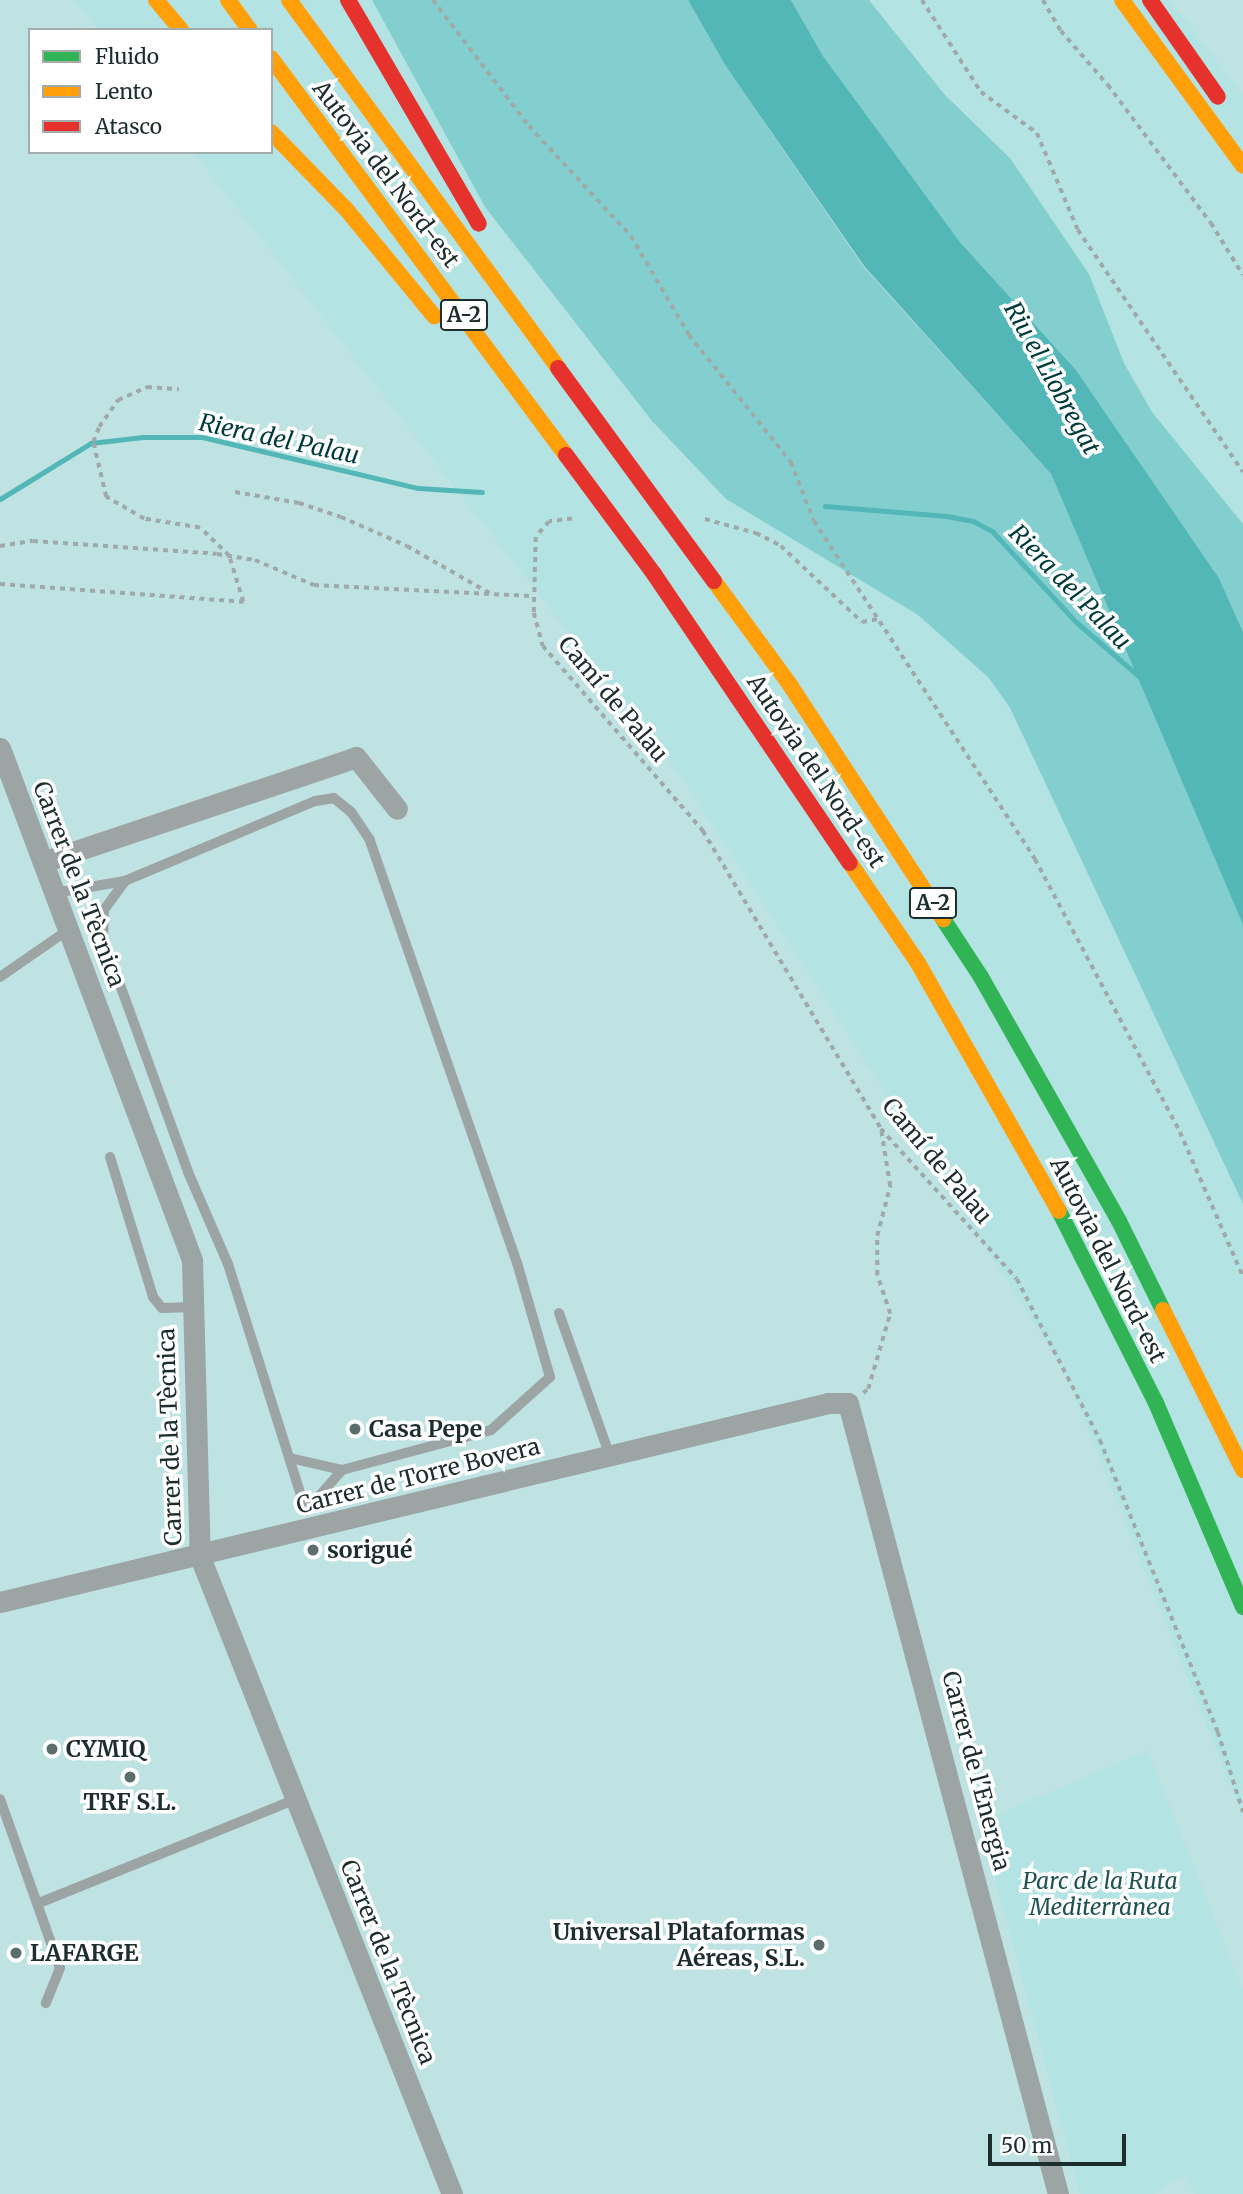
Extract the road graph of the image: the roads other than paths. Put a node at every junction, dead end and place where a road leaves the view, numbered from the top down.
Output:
1 (156, 0) edge
2 (228, 0) edge
3 (289, 0) edge
4 (348, 0) edge
5 (1122, 0) edge
6 (1150, 0) edge
7 (179, 28) edge
8 (249, 28) edge
9 (273, 61) edge
10 (1229, 114) dead end
11 (273, 134) edge
12 (1243, 166) edge
13 (448, 333) dead end
14 (563, 372) junction
15 (499, 395) dead end
16 (653, 574) junction
17 (0, 748) edge
18 (397, 809) dead end
19 (43, 862) junction
20 (125, 881) junction
21 (54, 893) junction
22 (68, 930) junction
23 (0, 977) edge
24 (110, 1157) dead end
25 (193, 1307) junction
26 (559, 1313) dead end
27 (848, 1403) joint
28 (610, 1456) junction
29 (290, 1458) junction
30 (342, 1470) junction
31 (1243, 1470) edge
32 (309, 1520) junction
33 (200, 1557) junction
34 (0, 1602) edge
35 (1243, 1607) edge
36 (0, 1799) edge
37 (296, 1799) junction
38 (39, 1903) junction
39 (47, 2003) dead end
40 (452, 2194) edge
41 (1058, 2194) edge

1 - 7 main road
2 - 8 main road
3 - 14 main road, Autovia del Nord-est / A-2
4 - 14 main road
5 - 12 main road
6 - 10 main road
9 - 16 main road, Autovia del Nord-est / A-2
11 - 13 main road
14 - 31 main road, Autovia del Nord-est / A-2
15 - 16 main road
16 - 35 main road, Autovia del Nord-est / A-2
17 - 19 street, Carrer de la Tècnica
18 - 19 street
19 - 21 street, Carrer de la Tècnica
20 - 21 lane
20 - 29 lane
20 - 30 lane
21 - 22 street, Carrer de la Tècnica
22 - 23 lane
22 - 25 street, Carrer de la Tècnica
24 - 25 lane
25 - 33 street, Carrer de la Tècnica
26 - 28 lane
27 - 28 street, Carrer de Torre Bovera
27 - 41 street, Carrer de l'Energia
28 - 32 street, Carrer de Torre Bovera
29 - 30 lane
29 - 32 lane
30 - 32 lane
32 - 33 street, Carrer de Torre Bovera
33 - 34 street, Carrer de Torre Bovera
33 - 37 street, Carrer de la Tècnica
36 - 38 lane
37 - 38 lane
37 - 40 street, Carrer de la Tècnica
38 - 39 lane

